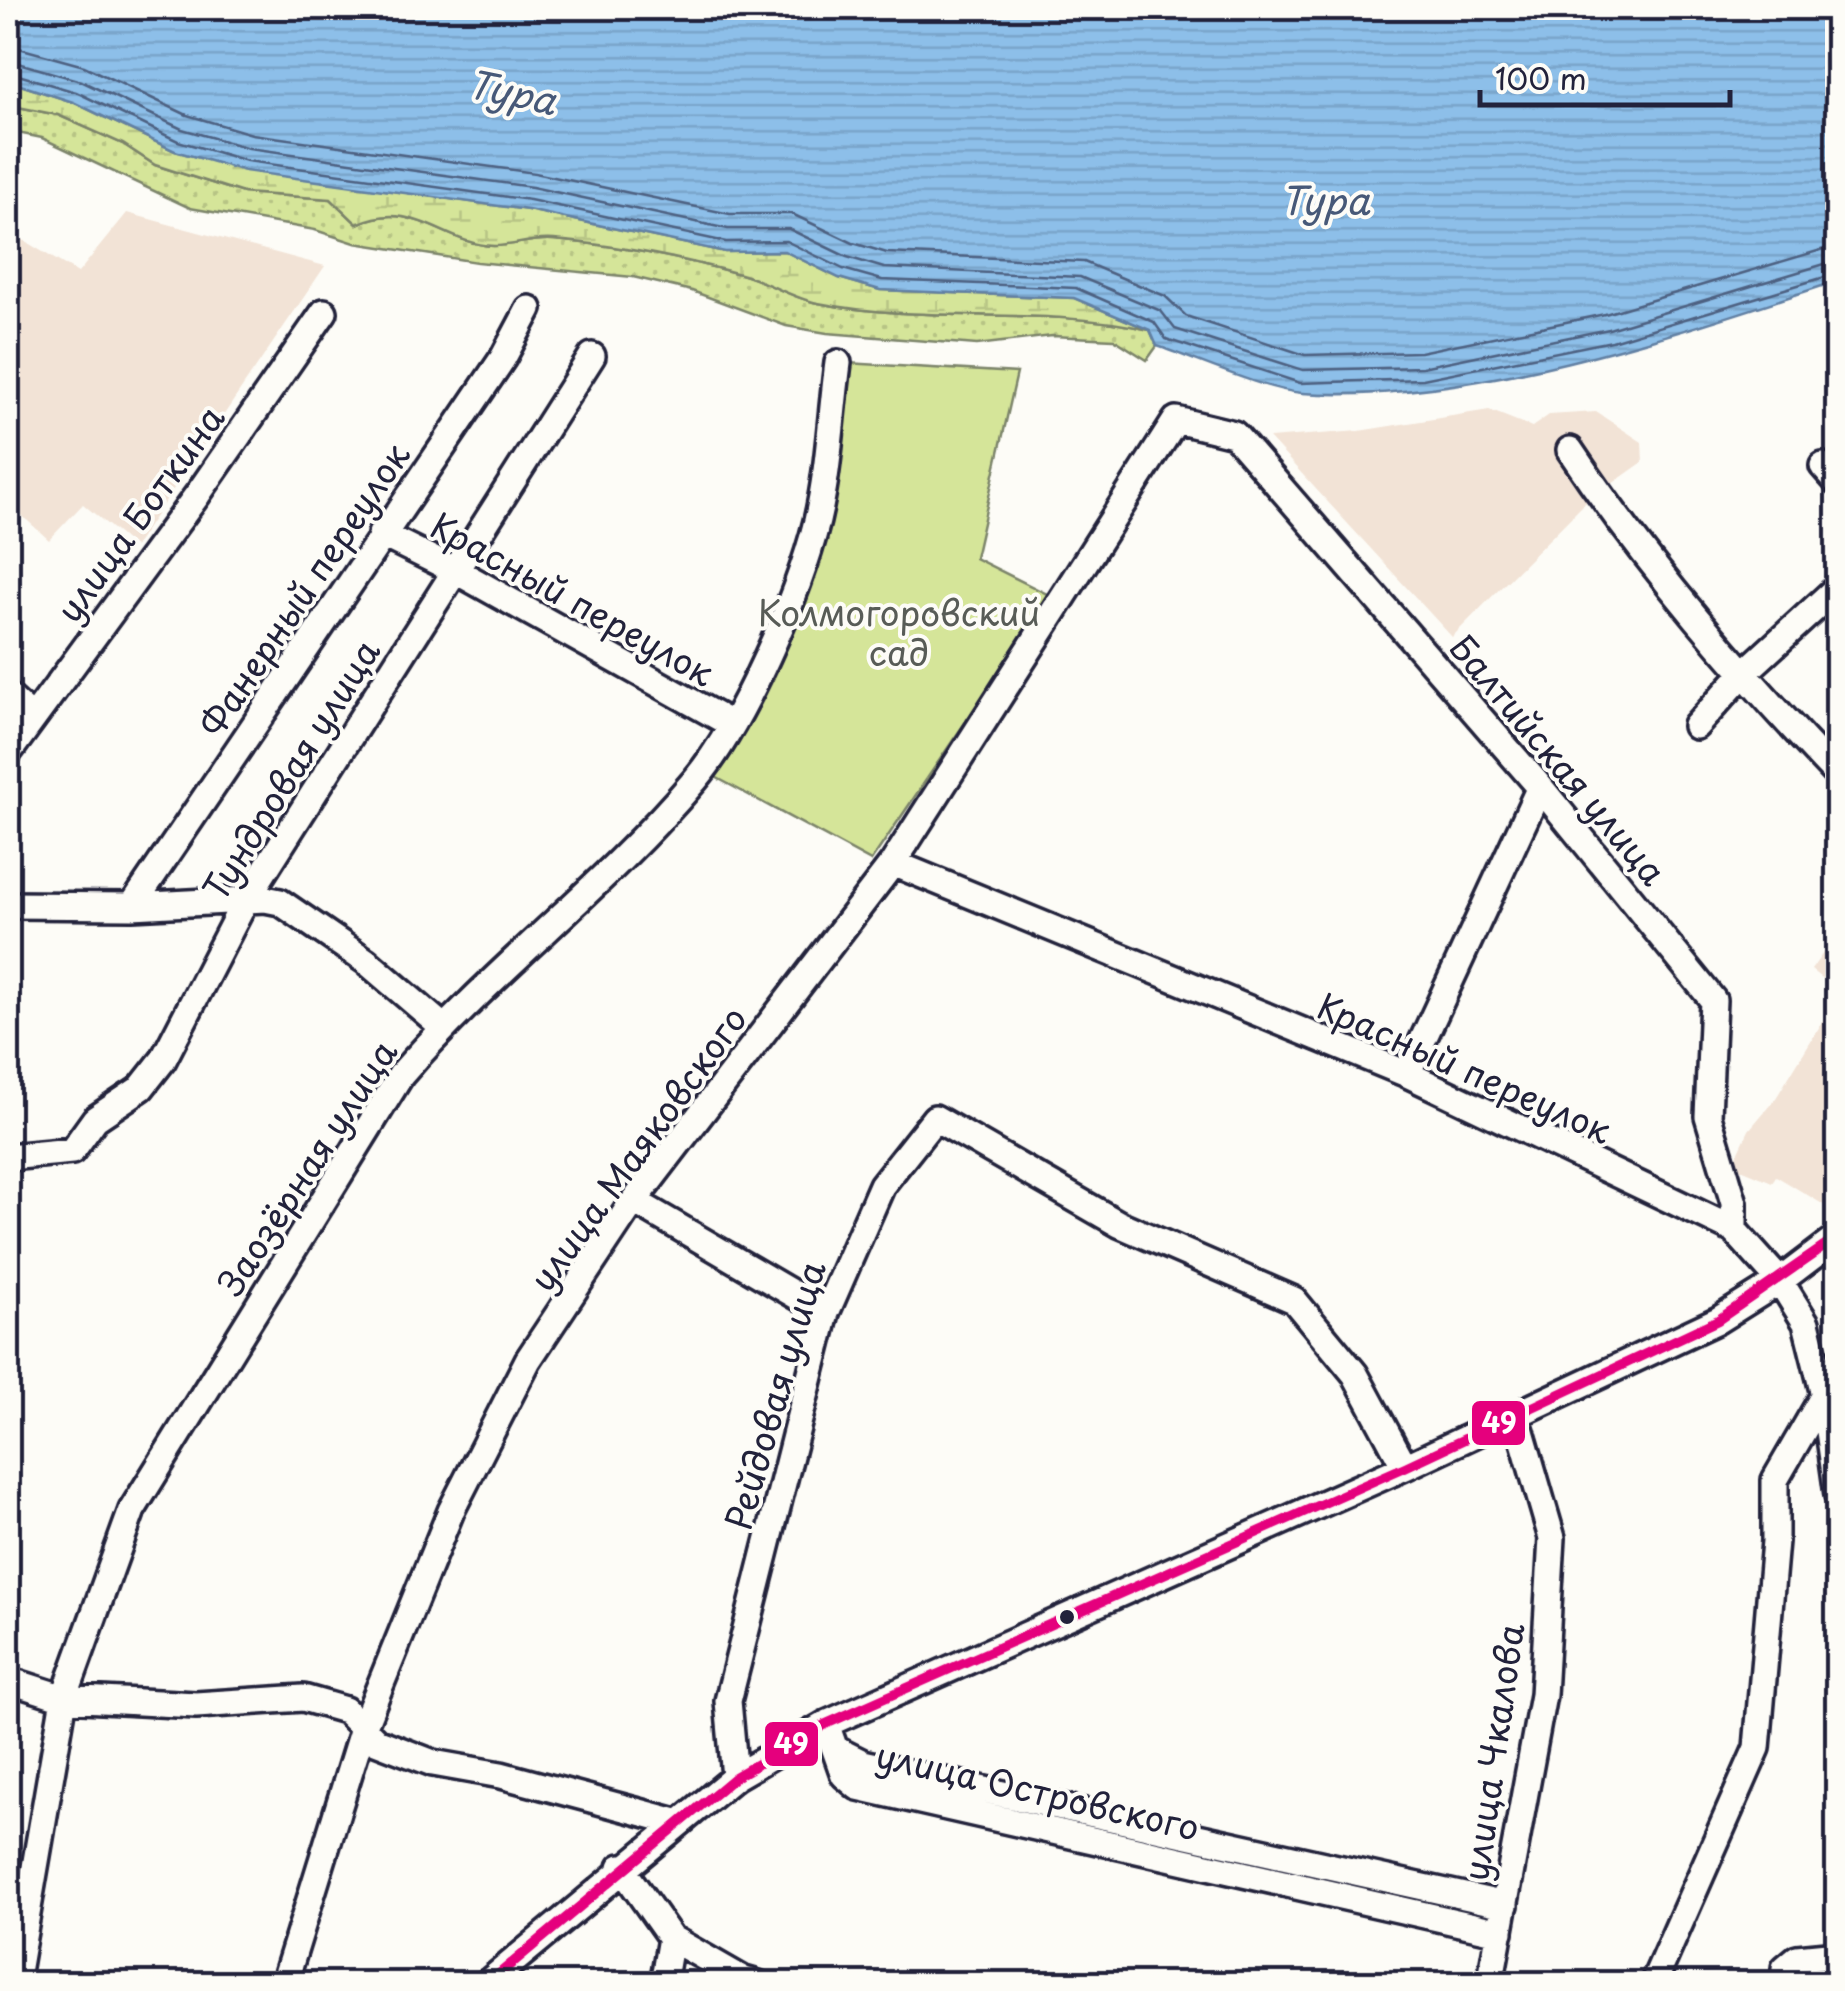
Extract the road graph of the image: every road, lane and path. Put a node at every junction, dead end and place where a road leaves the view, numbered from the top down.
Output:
1 (529, 309) dead end
2 (324, 312) dead end
3 (592, 356) dead end
4 (838, 363) dead end
5 (1176, 420) joint
6 (1570, 450) dead end
7 (381, 534) junction
8 (458, 572) junction
9 (1838, 587) edge
10 (1742, 675) junction
11 (8, 696) edge
12 (32, 718) junction
13 (731, 724) junction
14 (1696, 726) dead end
15 (8, 754) edge
16 (1838, 776) edge
17 (1540, 788) junction
18 (893, 862) junction
19 (244, 903) junction
20 (8, 905) edge
21 (132, 906) junction
22 (443, 1026) junction
23 (1406, 1074) junction
24 (8, 1157) edge
25 (634, 1201) junction
26 (1734, 1230) junction
27 (1838, 1237) edge
28 (1780, 1281) junction
29 (826, 1312) junction
30 (1824, 1395) junction
31 (1516, 1414) junction
32 (1405, 1467) junction
33 (1838, 1495) edge
34 (8, 1680) edge
35 (64, 1698) junction
36 (826, 1724) junction
37 (364, 1728) junction
38 (839, 1750) junction
39 (735, 1776) junction
40 (677, 1822) junction
41 (621, 1867) junction
42 (1505, 1905) junction
43 (1500, 1932) junction
44 (671, 1938) junction
45 (1838, 1954) edge
46 (1785, 1976) edge
47 (15, 1984) edge
48 (284, 1984) edge
49 (486, 1984) edge
50 (663, 1984) edge
51 (758, 1984) edge
52 (1490, 1984) edge
53 (1653, 1984) edge

1 - 7 street, Фанерный переулок
2 - 12 street, улица Боткина
3 - 8 street, Тундровая улица
4 - 13 street, Заозёрная улица
5 - 17 street, Балтийская улица
5 - 18 street, улица Маяковского
6 - 10 street
7 - 8 street, Красный переулок
7 - 21 street, Фанерный переулок
8 - 13 street, Красный переулок
8 - 19 street, Тундровая улица
9 - 10 street
10 - 14 street
10 - 16 street
11 - 12 street
12 - 15 street, улица Боткина
13 - 22 street, Заозёрная улица
17 - 23 street
17 - 26 street, Балтийская улица
18 - 23 street, Красный переулок
18 - 25 street, улица Маяковского
19 - 21 street
19 - 22 street
19 - 24 street, Тундровая улица
20 - 21 street
22 - 35 street, Заозёрная улица
23 - 26 street, Красный переулок
25 - 29 street
25 - 37 street, улица Маяковского
26 - 28 street, Красный переулок
27 - 28 street
28 - 30 street, Красный переулок
28 - 31 street
29 - 32 street, Рейдовая улица
29 - 39 street, Рейдовая улица
30 - 33 street, Красный переулок
30 - 53 street
31 - 32 street
31 - 42 street, улица Чкалова
32 - 36 street
34 - 35 street
35 - 37 street
35 - 47 street, Заозёрная улица
36 - 38 street
36 - 39 street
37 - 40 street
37 - 48 street, улица Маяковского
38 - 42 street, улица Островского
38 - 43 street, улица Островского
39 - 40 street
40 - 41 street
41 - 44 street
41 - 49 street
42 - 43 street, улица Чкалова
43 - 52 street, улица Чкалова
44 - 50 street
44 - 51 street
45 - 46 street

